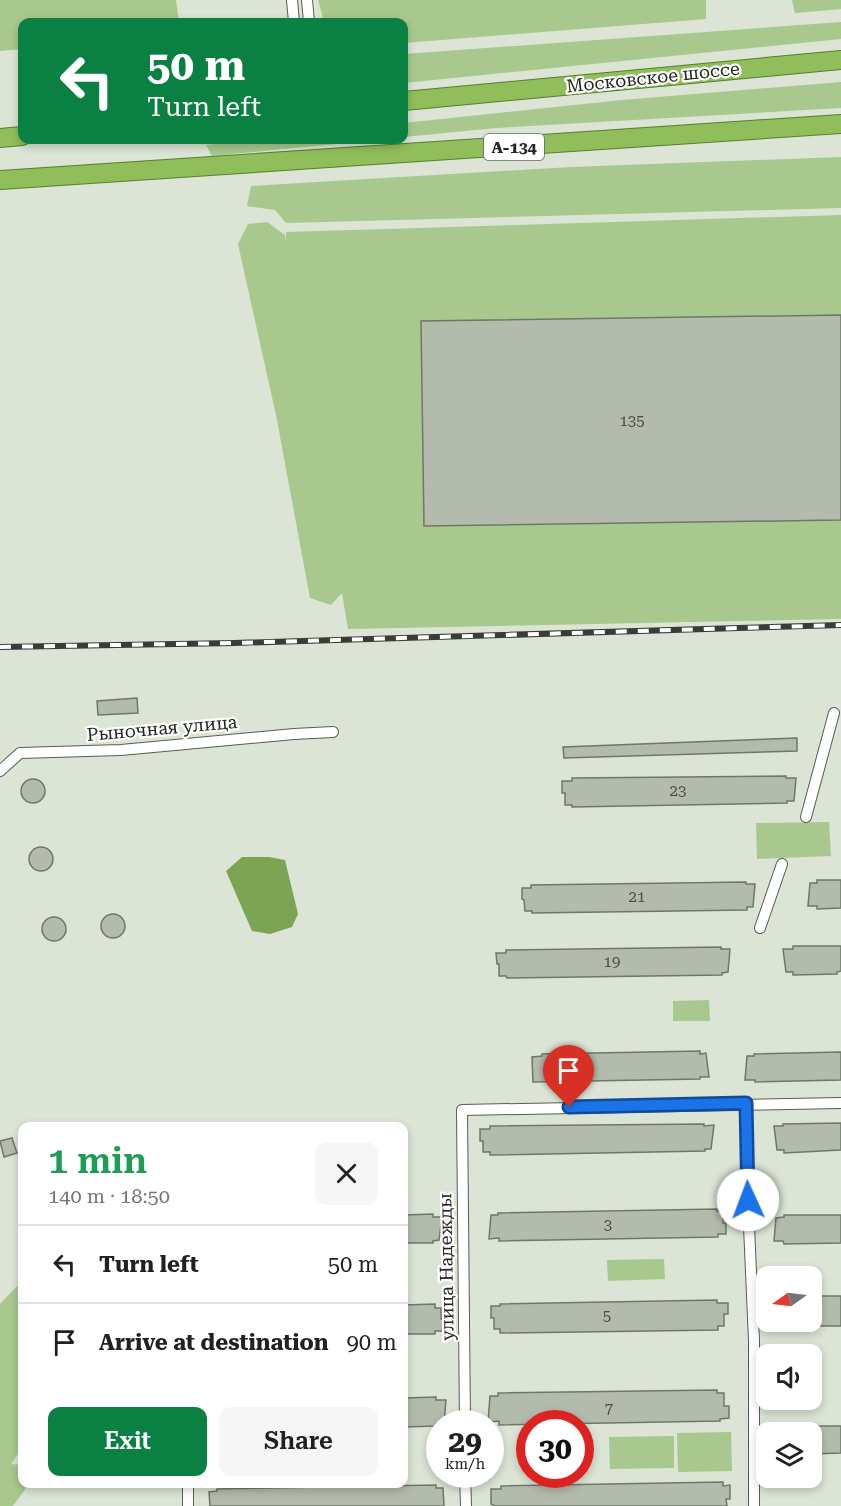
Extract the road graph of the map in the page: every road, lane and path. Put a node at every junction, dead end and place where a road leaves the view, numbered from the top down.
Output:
1 (292, 0) edge
2 (307, 0) edge
3 (294, 18) edge
4 (309, 18) edge
5 (841, 60) edge
6 (409, 99) edge
7 (841, 124) edge
8 (18, 135) edge
9 (0, 137) edge
10 (0, 180) edge
11 (834, 713) dead end
12 (333, 732) dead end
13 (0, 771) edge
14 (806, 817) dead end
15 (782, 864) dead end
16 (760, 928) dead end
17 (746, 1103) junction
18 (841, 1103) edge
19 (465, 1410) edge
20 (188, 1488) edge
21 (465, 1488) edge
22 (188, 1506) edge
23 (466, 1506) edge
24 (754, 1506) edge

1 - 3 street
2 - 4 street
5 - 6 highway, Московское шоссе
7 - 10 highway, А-134
8 - 9 highway
11 - 14 street
12 - 13 street, Рыночная улица
15 - 16 street
17 - 18 street
17 - 19 street, улица Надежды
17 - 24 street
20 - 22 street
21 - 23 street

